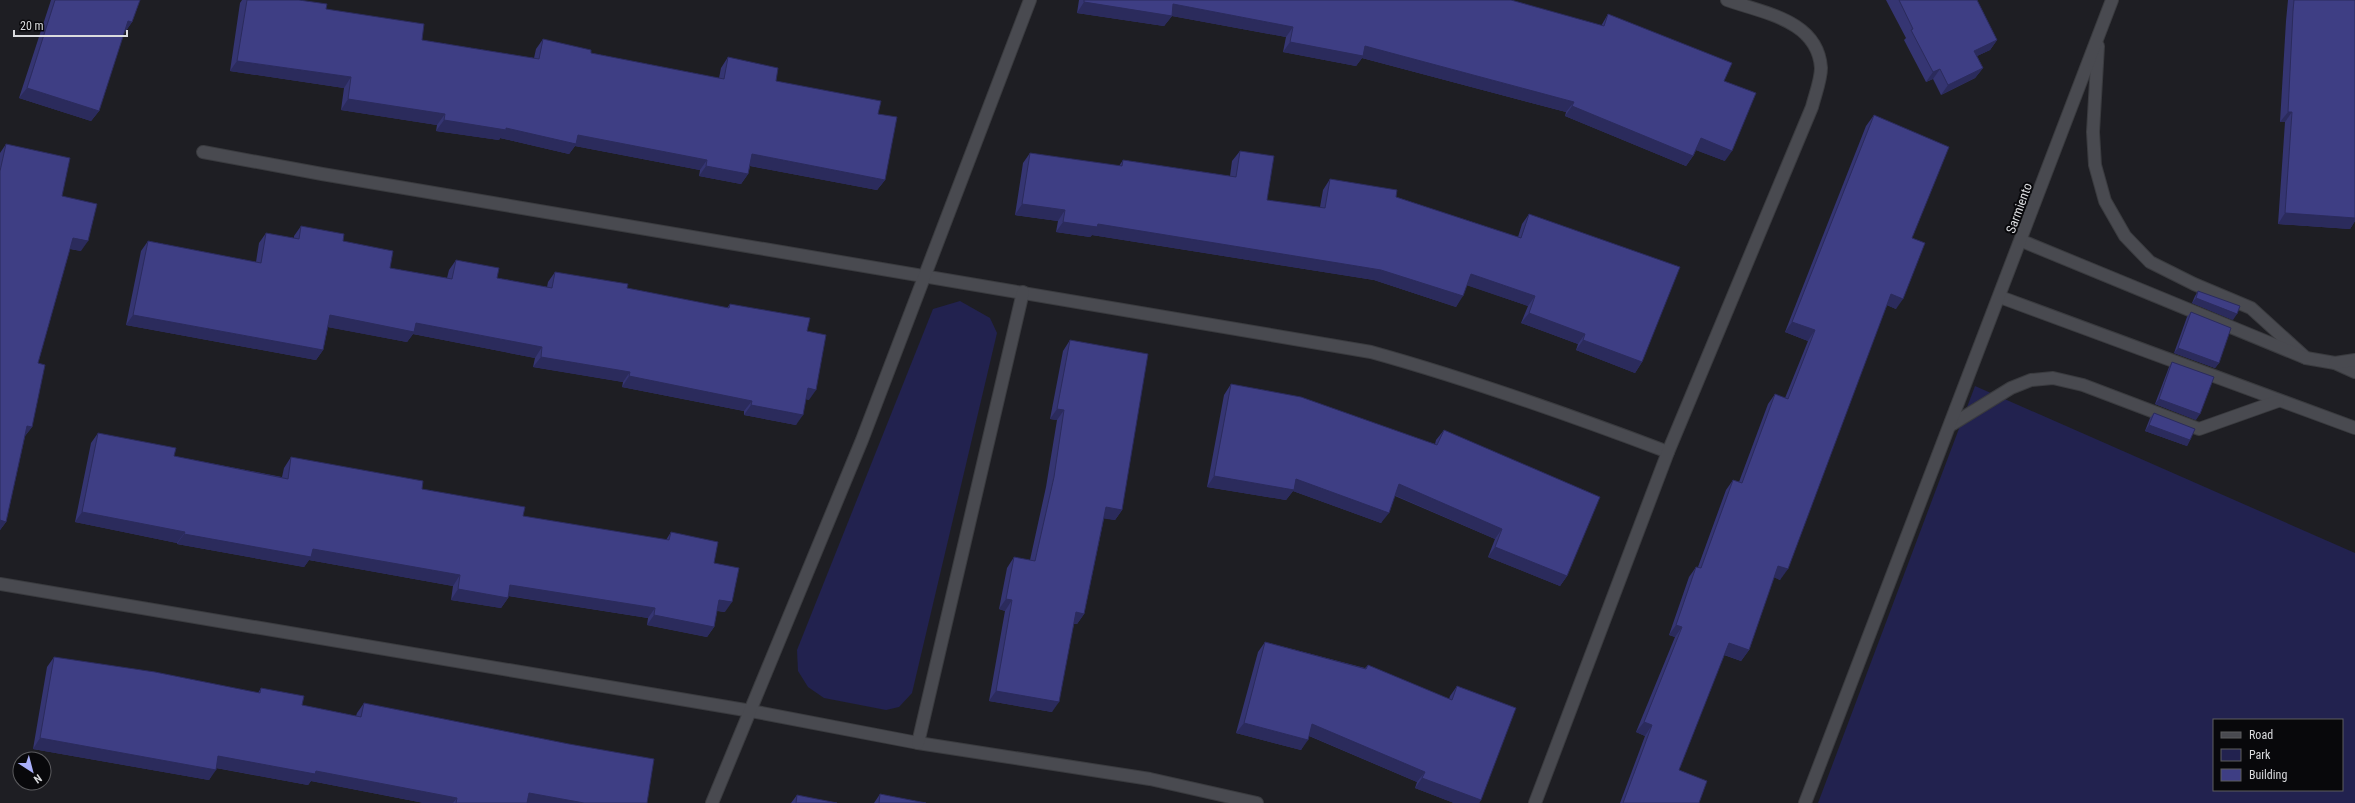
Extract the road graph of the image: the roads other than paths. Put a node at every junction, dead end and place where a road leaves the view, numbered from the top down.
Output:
1 (1030, 0) edge
2 (1726, 0) edge
3 (2112, 0) edge
4 (2099, 32) junction
5 (203, 152) dead end
6 (2022, 241) junction
7 (924, 275) junction
8 (1023, 292) junction
9 (2000, 297) junction
10 (2306, 358) junction
11 (2355, 360) edge
12 (2335, 363) junction
13 (2355, 372) edge
14 (2278, 401) junction
15 (1951, 425) junction
16 (2355, 428) edge
17 (1668, 452) junction
18 (0, 584) edge
19 (750, 711) junction
20 (918, 743) junction
21 (712, 803) edge
22 (1257, 803) edge
23 (1535, 803) edge
24 (1806, 803) edge

1 - 7 street
2 - 17 street
3 - 4 street, Sarmiento
4 - 6 street, Sarmiento
4 - 10 street
5 - 7 street
6 - 9 street, Sarmiento
6 - 10 street
7 - 8 street
7 - 19 street
8 - 17 street
8 - 20 street
9 - 14 street
9 - 15 street, Sarmiento
10 - 12 street
11 - 12 street
12 - 13 street
14 - 15 street
14 - 16 street
15 - 24 street, Sarmiento
17 - 23 street
18 - 19 street
19 - 20 street
19 - 21 street
20 - 22 street

